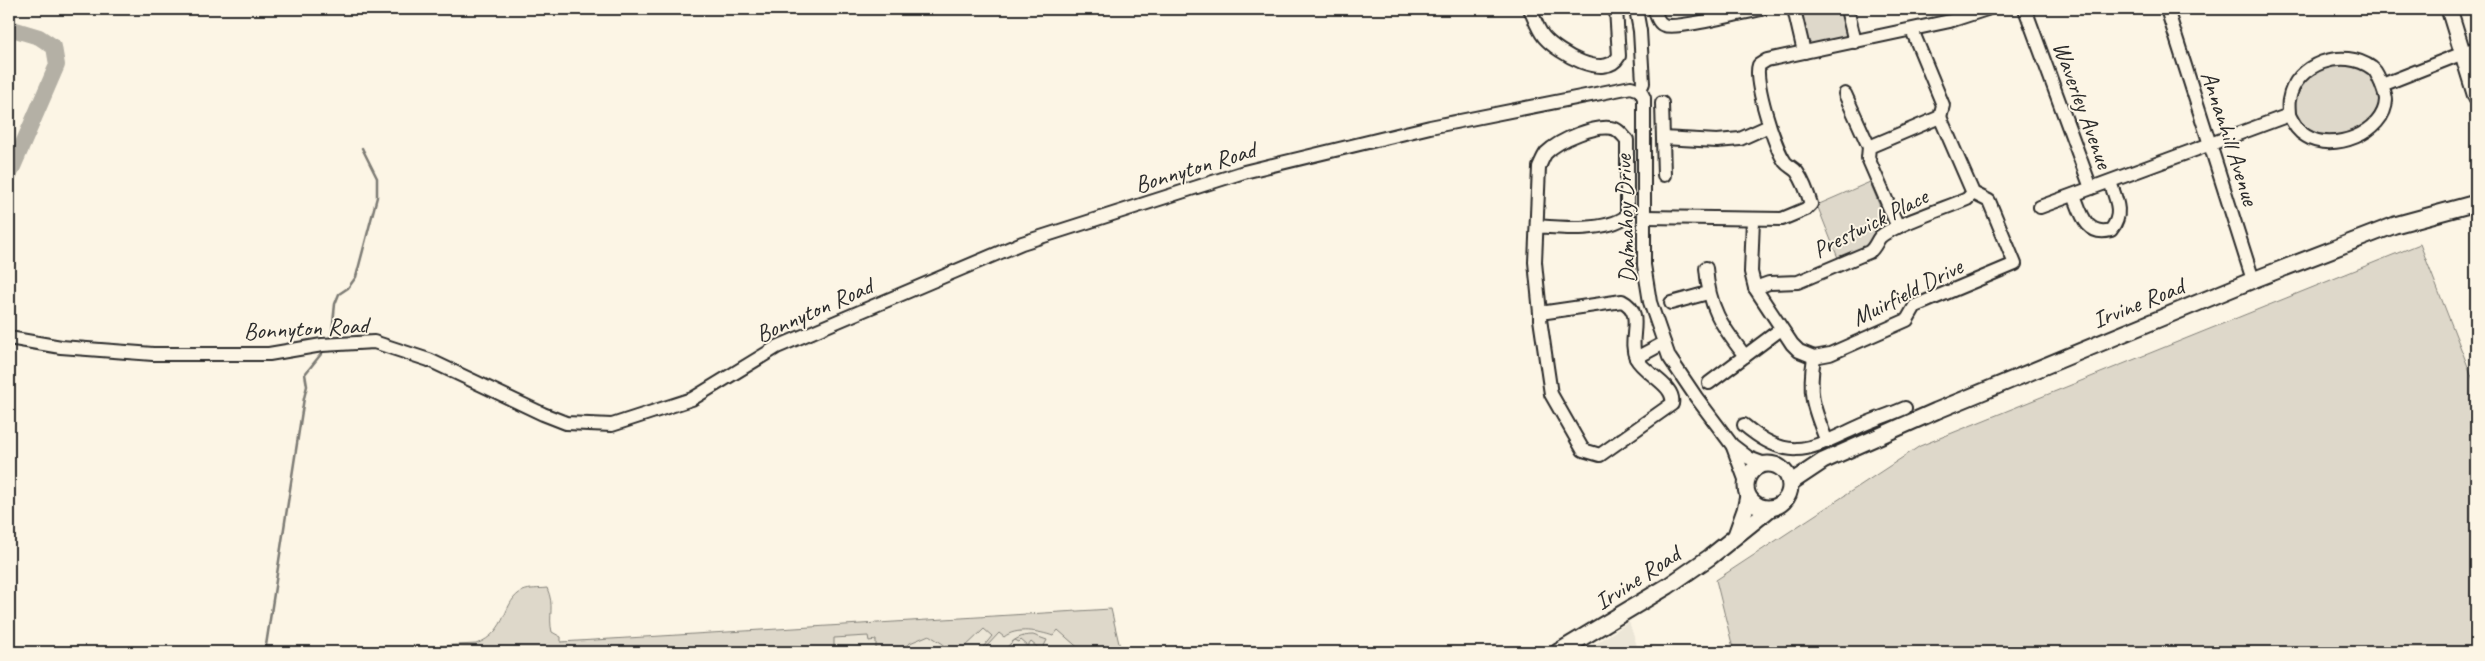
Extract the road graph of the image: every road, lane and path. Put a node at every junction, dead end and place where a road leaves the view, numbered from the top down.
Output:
1 (1530, 9) edge
2 (1616, 9) edge
3 (1636, 9) edge
4 (1655, 9) edge
5 (1761, 9) edge
6 (1794, 9) edge
7 (1847, 9) edge
8 (1987, 9) edge
9 (2025, 9) edge
10 (2167, 9) edge
11 (2449, 9) edge
12 (1912, 30) junction
13 (1855, 42) junction
14 (2470, 51) edge
15 (1804, 52) junction
16 (2382, 84) junction
17 (1640, 90) junction
18 (1845, 94) dead end
19 (2476, 97) edge
20 (1662, 103) dead end
21 (2289, 115) junction
22 (1940, 117) junction
23 (1769, 126) junction
24 (1664, 138) junction
25 (2210, 146) junction
26 (1869, 147) junction
27 (1664, 175) dead end
28 (2110, 182) junction
29 (2091, 188) junction
30 (1973, 193) junction
31 (2074, 195) junction
32 (2476, 203) edge
33 (2040, 207) dead end
34 (1645, 217) junction
35 (1752, 219) junction
36 (1537, 226) junction
37 (1898, 227) junction
38 (1706, 268) dead end
39 (2253, 280) junction
40 (1755, 288) junction
41 (1708, 293) junction
42 (1671, 303) dead end
43 (1540, 313) junction
44 (1781, 330) junction
45 (9, 338) edge
46 (1664, 343) junction
47 (1745, 356) junction
48 (1814, 357) junction
49 (1636, 358) junction
50 (1709, 383) dead end
51 (1905, 408) dead end
52 (1744, 425) dead end
53 (1827, 442) junction
54 (1732, 445) junction
55 (1823, 461) junction
56 (1772, 465) junction
57 (1790, 483) junction
58 (1747, 489) junction
59 (1771, 508) junction
60 (1736, 535) junction
61 (1558, 652) edge

1 - 2 street
3 - 17 street, Dalmahoy Drive
4 - 5 street
6 - 15 street
7 - 13 street
8 - 12 street
9 - 29 street, Waverley Avenue
10 - 25 street, Annanhill Avenue
11 - 14 main road
12 - 13 street
12 - 22 street, Muirfield Drive
13 - 15 street
14 - 16 street
14 - 19 main road
15 - 23 street
16 - 21 street
16 - 21 street
17 - 34 street, Dalmahoy Drive
17 - 45 street, Bonnyton Road
18 - 26 street
20 - 24 street
21 - 25 street
22 - 26 street
22 - 30 street, Muirfield Drive
23 - 24 street
23 - 35 street
24 - 27 street
25 - 28 street
25 - 39 street, Annanhill Avenue
26 - 37 street
28 - 29 street
28 - 31 street
29 - 31 street
30 - 37 street, Prestwick Place
30 - 48 street, Muirfield Drive
31 - 33 street
32 - 39 main road, Irvine Road
34 - 35 street
34 - 46 street, Dalmahoy Drive
35 - 40 street
36 - 36 street
36 - 43 street
37 - 40 street, Prestwick Place
38 - 41 street
39 - 55 main road, Irvine Road
40 - 44 street
41 - 42 street
41 - 47 street
43 - 49 street
43 - 49 street
44 - 47 street
44 - 48 street
46 - 49 street
46 - 54 street, Dalmahoy Drive
47 - 50 street
48 - 53 street
51 - 53 street
52 - 53 street
54 - 56 street
54 - 58 street
55 - 56 main road
55 - 57 main road
56 - 57 main road
56 - 58 main road
57 - 59 main road
58 - 59 main road
58 - 60 main road
59 - 60 main road, Irvine Road
60 - 61 main road, Irvine Road

